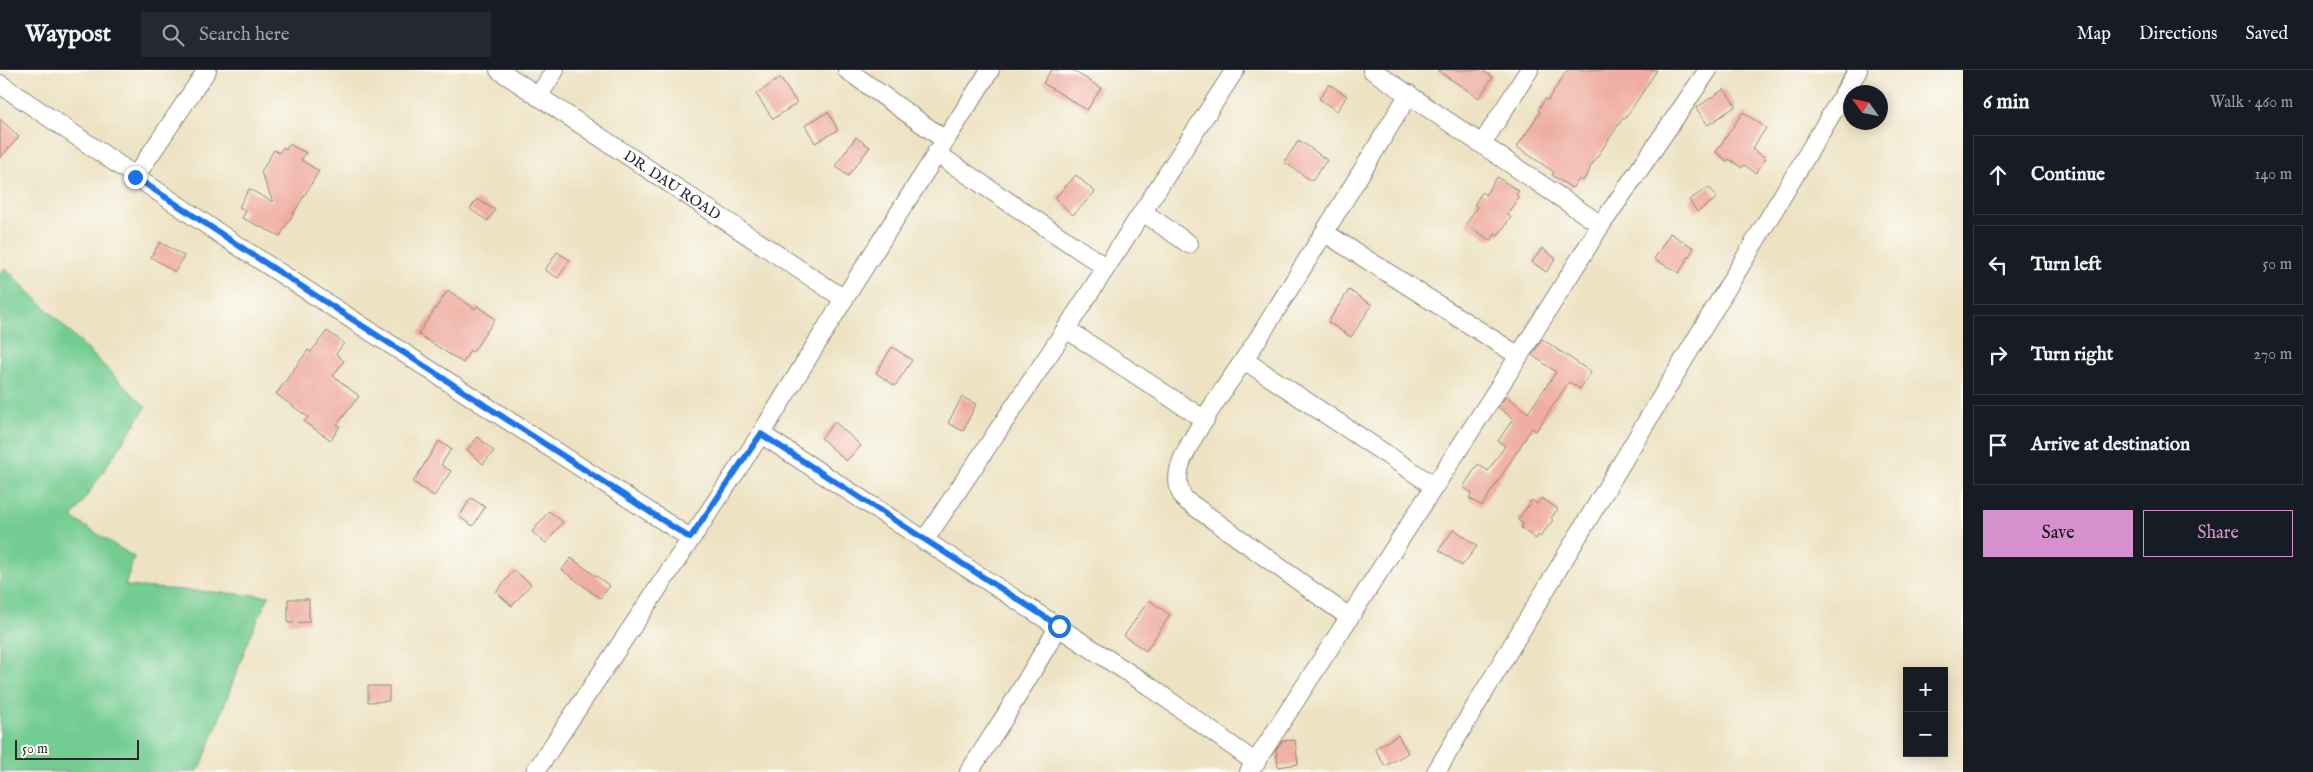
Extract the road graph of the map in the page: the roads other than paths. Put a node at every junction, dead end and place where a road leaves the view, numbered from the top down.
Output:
1 (207, 70) edge
2 (499, 70) edge
3 (555, 70) edge
4 (847, 70) edge
5 (990, 70) edge
6 (1235, 70) edge
7 (1372, 70) edge
8 (1528, 70) edge
9 (1708, 70) edge
10 (1858, 70) edge
11 (0, 84) edge
12 (1409, 94) junction
13 (538, 97) junction
14 (1482, 144) junction
15 (941, 146) junction
16 (135, 177) junction
17 (1143, 212) junction
18 (1601, 225) junction
19 (1325, 233) junction
20 (1190, 244) dead end
21 (1105, 267) junction
22 (844, 299) junction
23 (1066, 330) junction
24 (1519, 356) junction
25 (1244, 360) junction
26 (1205, 420) junction
27 (761, 434) junction
28 (1434, 486) junction
29 (690, 538) junction
30 (924, 541) junction
31 (1348, 617) junction
32 (1059, 626) junction
33 (1252, 768) edge
34 (535, 772) edge
35 (969, 772) edge
36 (1436, 772) edge

1 - 16 street
2 - 13 street, DR. DAU ROAD
3 - 13 street
4 - 15 street
5 - 15 street
6 - 17 street
7 - 12 street
8 - 14 street
9 - 18 street
10 - 36 street
11 - 16 street
12 - 14 street
12 - 19 street
13 - 22 street, DR. DAU ROAD
14 - 18 street
15 - 21 street
15 - 22 street
16 - 29 street
17 - 20 street
17 - 21 street
18 - 24 street
19 - 24 street
19 - 25 street
21 - 23 street
22 - 27 street
23 - 26 street
23 - 30 street
24 - 28 street
25 - 26 street
25 - 28 street
26 - 31 street
27 - 29 street
27 - 30 street
28 - 31 street
29 - 34 street
30 - 32 street
31 - 33 street
32 - 33 street
32 - 35 street

